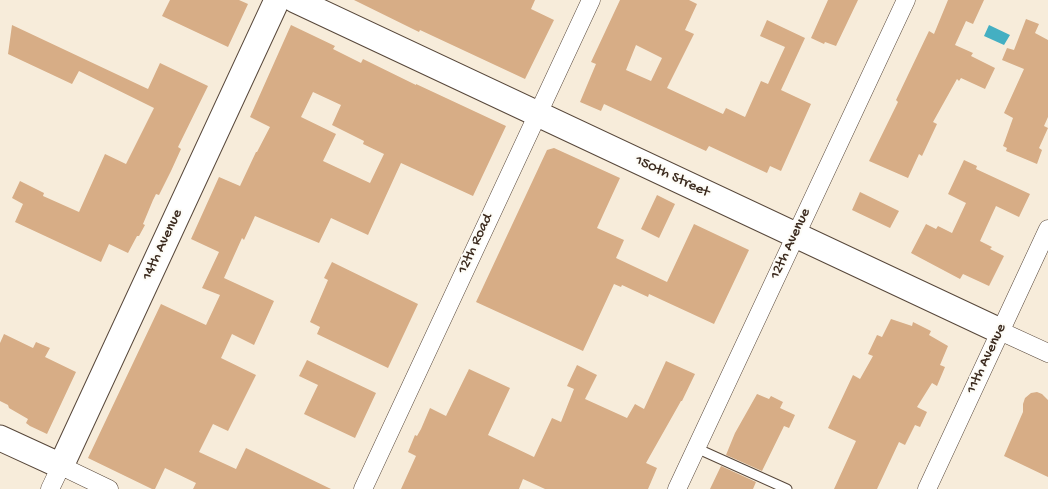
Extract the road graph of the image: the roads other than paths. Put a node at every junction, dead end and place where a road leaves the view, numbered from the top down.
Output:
1 (277, 0) edge
2 (295, 0) edge
3 (591, 0) edge
4 (906, 0) edge
5 (538, 114) junction
6 (1048, 229) edge
7 (796, 235) junction
8 (1000, 331) junction
9 (1048, 353) edge
10 (0, 438) edge
11 (696, 448) junction
12 (61, 466) junction
13 (50, 489) edge
14 (109, 489) edge
15 (363, 489) edge
16 (676, 489) edge
17 (787, 489) edge
18 (927, 489) edge

1 - 12 street, 14th Avenue
2 - 5 street, 150th Street
3 - 5 street, 12th Road
4 - 7 street, 12th Avenue
5 - 7 street, 150th Street
5 - 15 street, 12th Road
6 - 8 street, 11th Avenue
7 - 8 street, 150th Street
7 - 11 street, 12th Avenue
8 - 9 street, 150th Street
8 - 18 street, 11th Avenue
10 - 12 street
11 - 16 street, 12th Avenue
11 - 17 lane
12 - 13 street, 14th Avenue
12 - 14 street

